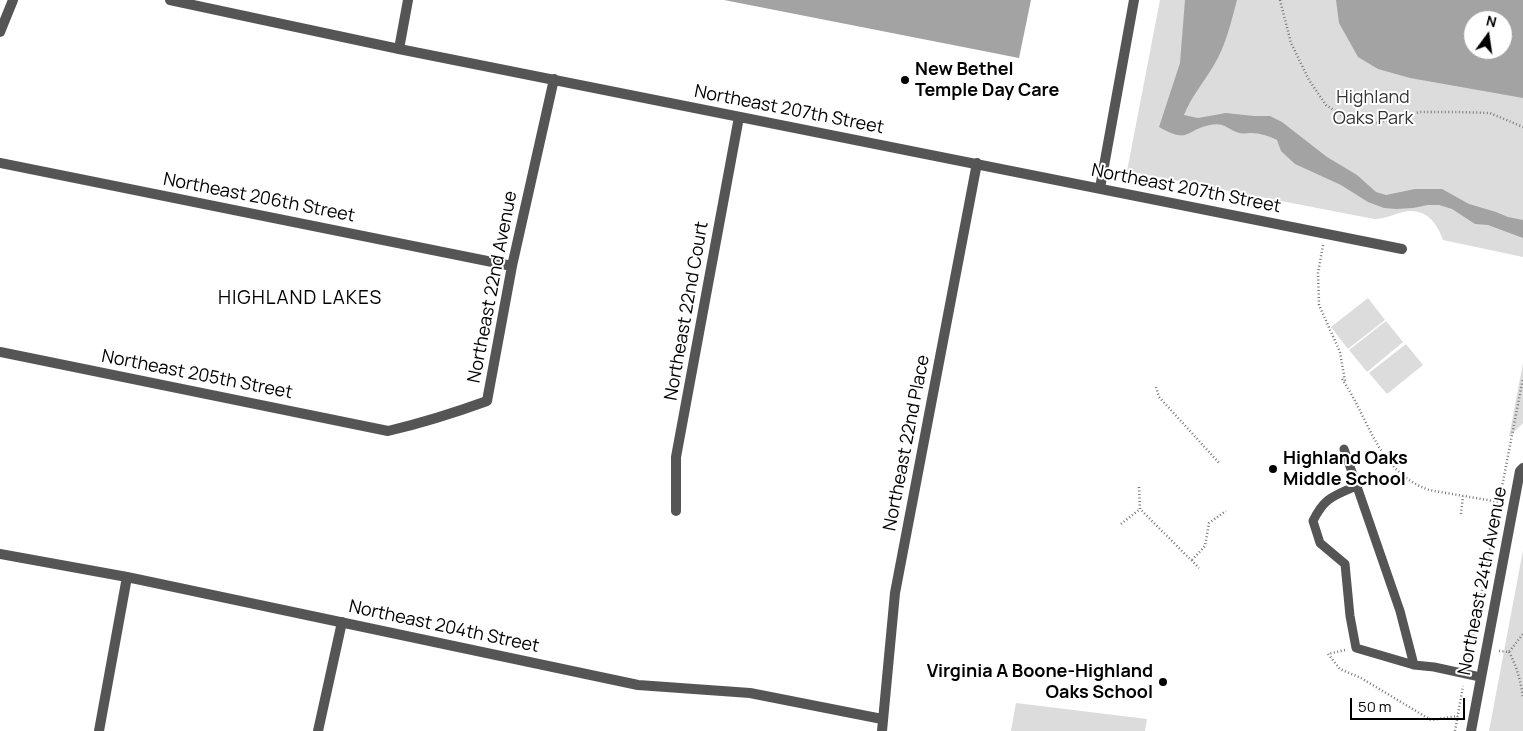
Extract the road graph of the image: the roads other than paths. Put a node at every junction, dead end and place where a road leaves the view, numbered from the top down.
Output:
1 (13, 0) edge
2 (170, 0) edge
3 (408, 0) edge
4 (1134, 0) edge
5 (0, 32) edge
6 (399, 49) junction
7 (554, 79) junction
8 (739, 117) junction
9 (0, 163) edge
10 (977, 163) junction
11 (1100, 188) junction
12 (1402, 249) dead end
13 (512, 266) junction
14 (0, 352) edge
15 (388, 430) joint
16 (1344, 449) dead end
17 (1523, 468) edge
18 (1356, 486) junction
19 (676, 511) dead end
20 (0, 554) edge
21 (127, 577) junction
22 (342, 622) junction
23 (1414, 665) junction
24 (1480, 676) junction
25 (882, 719) junction
26 (99, 731) edge
27 (318, 731) edge
28 (882, 731) edge
29 (1471, 731) edge

1 - 5 street
2 - 6 street, Northeast 207th Street
3 - 6 street
4 - 11 street
6 - 7 street, Northeast 207th Street
7 - 8 street, Northeast 207th Street
7 - 13 street, Northeast 22nd Avenue
8 - 10 street, Northeast 207th Street
8 - 19 street, Northeast 22nd Court
9 - 13 street, Northeast 206th Street
10 - 11 street, Northeast 207th Street
10 - 25 street, Northeast 22nd Place
11 - 12 street, Northeast 207th Street
13 - 15 street, Northeast 22nd Avenue
14 - 15 street, Northeast 205th Street
16 - 18 lane
17 - 24 street, Northeast 24th Avenue
18 - 23 lane
18 - 23 lane
20 - 21 street, Northeast 204th Street
21 - 22 street, Northeast 204th Street
21 - 26 street
22 - 25 street, Northeast 204th Street
22 - 27 street
23 - 24 lane
24 - 29 street, Northeast 24th Avenue
25 - 28 street, Northeast 22nd Place

